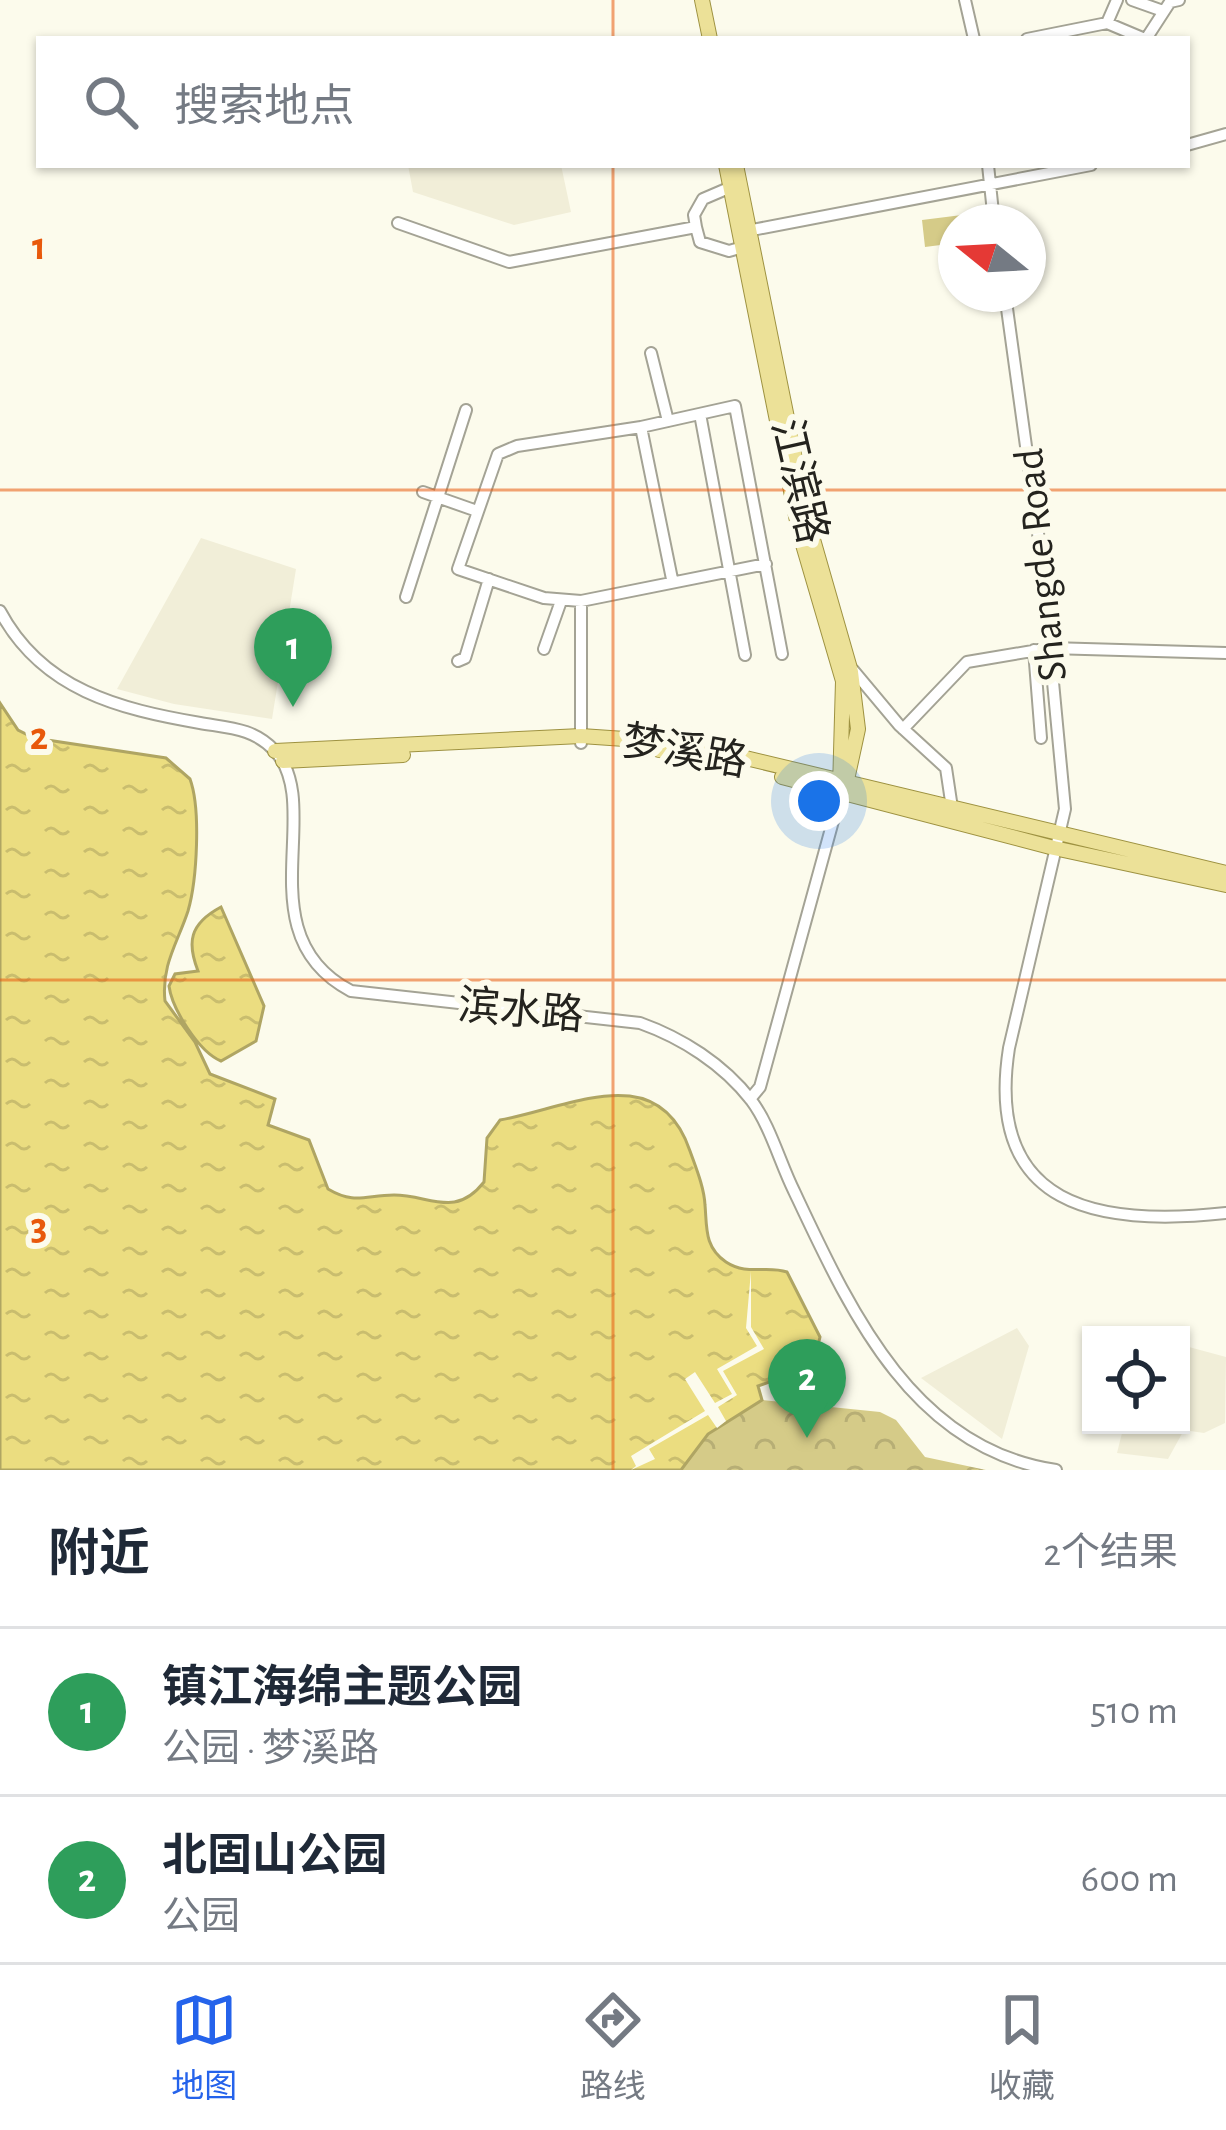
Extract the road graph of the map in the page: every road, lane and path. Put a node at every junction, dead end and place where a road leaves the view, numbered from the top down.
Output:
1 (698, 0) edge
2 (965, 0) edge
3 (1117, 0) edge
4 (1132, 0) edge
5 (1179, 0) edge
6 (1163, 10) junction
7 (1107, 23) junction
8 (705, 36) edge
9 (973, 36) edge
10 (1042, 36) edge
11 (1138, 36) edge
12 (1147, 36) edge
13 (1226, 134) edge
14 (1190, 144) edge
15 (728, 168) edge
16 (736, 168) edge
17 (988, 168) edge
18 (1076, 168) edge
19 (989, 186) junction
20 (731, 187) junction
21 (992, 204) edge
22 (398, 224) dead end
23 (696, 227) junction
24 (744, 237) junction
25 (1007, 312) edge
26 (651, 353) dead end
27 (466, 410) dead end
28 (700, 414) junction
29 (668, 421) junction
30 (640, 427) junction
31 (423, 492) dead end
32 (439, 497) junction
33 (477, 511) junction
34 (766, 564) junction
35 (729, 570) junction
36 (672, 579) junction
37 (489, 580) junction
38 (406, 598) dead end
39 (583, 600) junction
40 (561, 601) junction
41 (0, 611) edge
42 (1049, 648) junction
43 (544, 650) dead end
44 (1034, 650) junction
45 (1226, 653) edge
46 (782, 654) dead end
47 (746, 655) dead end
48 (458, 661) dead end
49 (850, 667) junction
50 (902, 729) junction
51 (1041, 738) dead end
52 (581, 739) junction
53 (279, 756) junction
54 (843, 785) junction
55 (952, 808) junction
56 (1059, 843) junction
57 (1226, 873) edge
58 (1226, 885) edge
59 (750, 1099) junction
60 (1226, 1213) edge
61 (1056, 1470) edge

1 - 8 main road
2 - 9 street
3 - 7 street
4 - 6 street
5 - 6 street
6 - 12 street
7 - 10 street
7 - 11 street
13 - 14 street
15 - 20 main road, 江滨路
16 - 24 main road, 江滨路
17 - 19 street
18 - 19 street
19 - 21 street
19 - 24 street
20 - 23 street
20 - 24 main road, 江滨路
22 - 23 street
23 - 24 street
24 - 49 main road, 江滨路
24 - 54 main road, 江滨路
25 - 42 street, Shangde Road
26 - 29 street
27 - 32 street
28 - 29 street
28 - 34 street
28 - 35 street
29 - 30 street
30 - 33 street
30 - 36 street
31 - 32 street
32 - 33 street
32 - 38 street
33 - 37 street
34 - 35 street
34 - 46 street
35 - 36 street
35 - 47 street
36 - 39 street
37 - 40 street
37 - 48 street
39 - 40 street
39 - 52 street
40 - 43 street
41 - 53 street
42 - 44 street
42 - 45 street
42 - 56 street, Shangde Road
44 - 50 street
44 - 51 street
49 - 50 street
49 - 54 main road, 江滨路
50 - 55 street
52 - 53 main road, 梦溪路
52 - 54 main road, 梦溪路
53 - 59 street, 滨水路
54 - 55 main road, 梦溪路
54 - 56 main road, 梦溪路
54 - 59 street, 江滨路
55 - 56 main road, 梦溪路
56 - 57 main road, 梦溪路
56 - 58 main road, 梦溪路
56 - 60 street, Shangde Road
59 - 61 street, 滨水路

